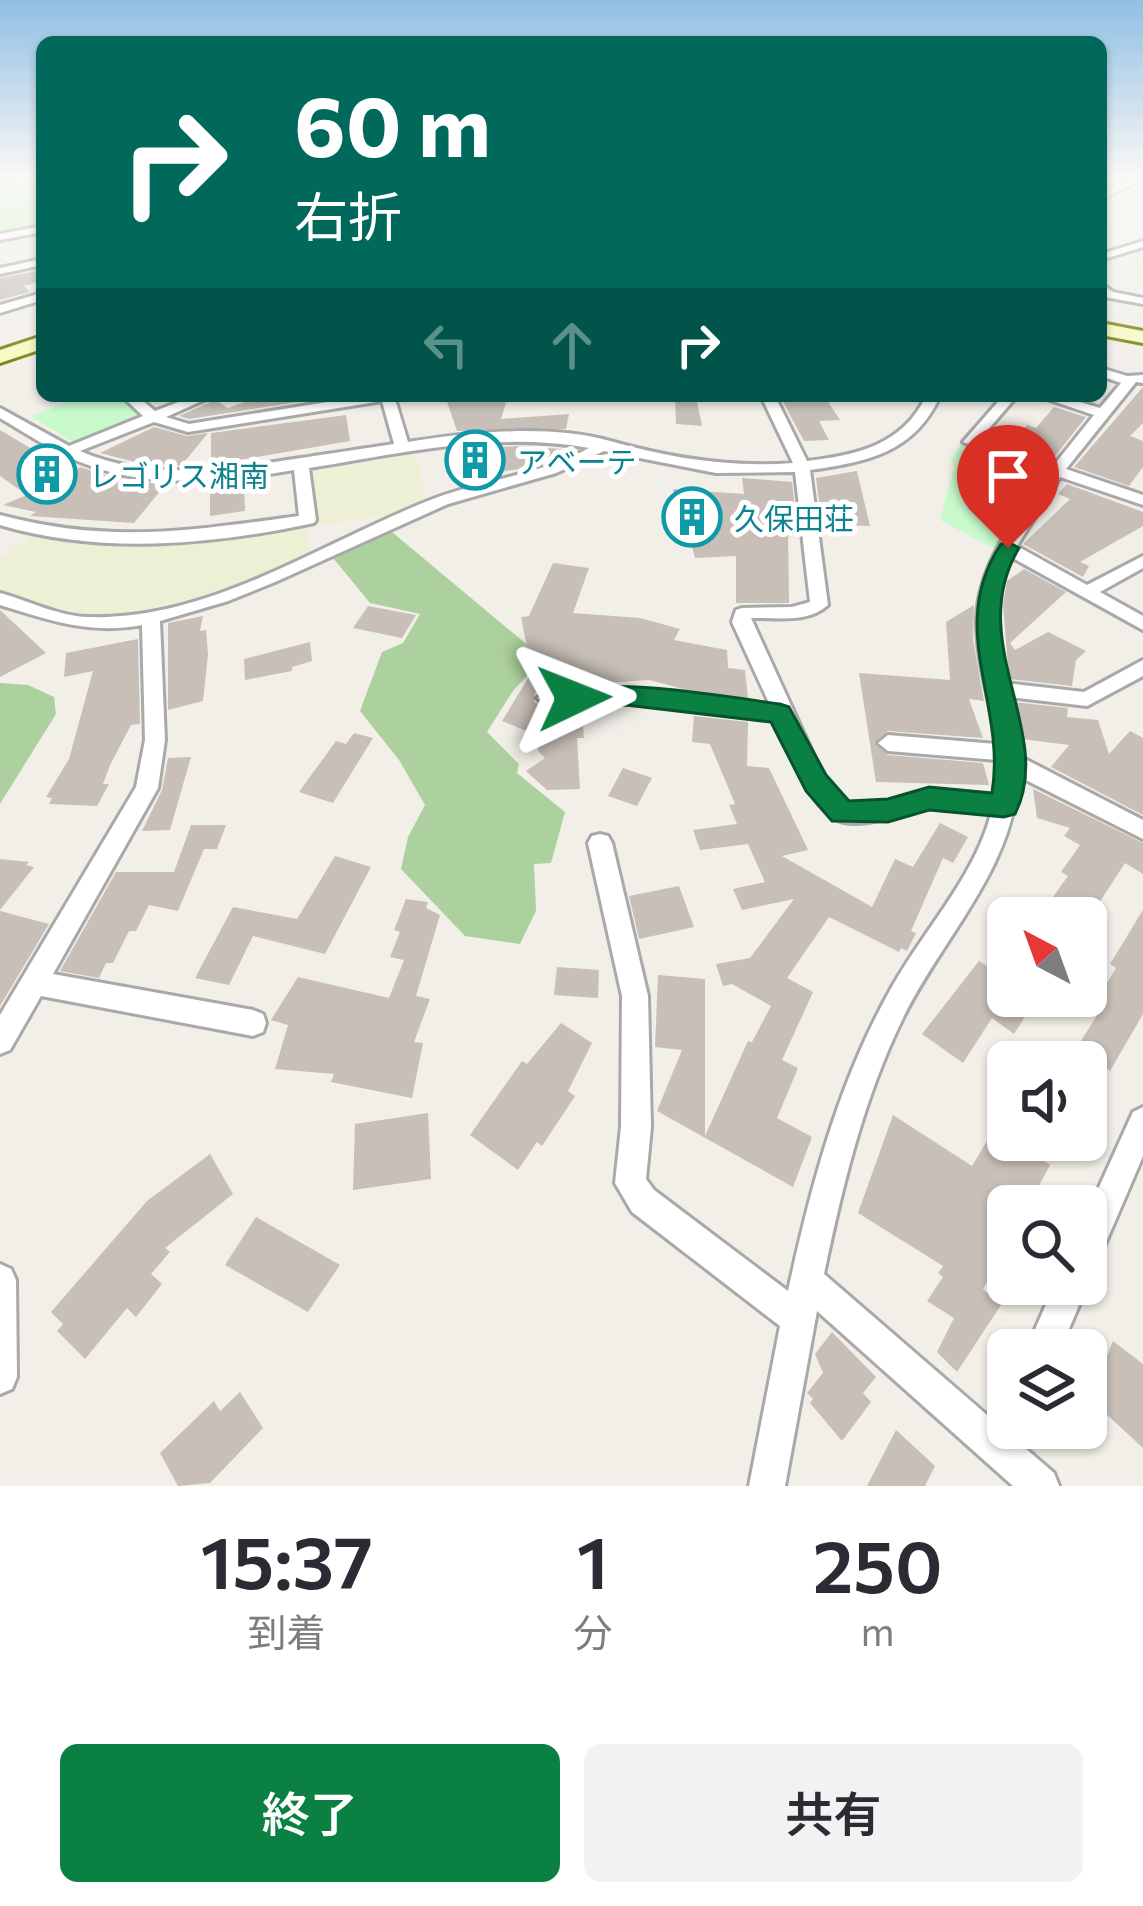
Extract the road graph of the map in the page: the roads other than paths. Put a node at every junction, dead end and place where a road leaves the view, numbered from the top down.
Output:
1 (1143, 244) edge
2 (1107, 252) edge
3 (1107, 254) edge
4 (36, 263) edge
5 (1143, 263) edge
6 (0, 271) edge
7 (1107, 293) edge
8 (36, 298) edge
9 (1143, 301) edge
10 (0, 309) edge
11 (1107, 330) edge
12 (1143, 337) edge
13 (36, 344) edge
14 (0, 357) edge
15 (1107, 373) edge
16 (1137, 380) edge
17 (136, 402) edge
18 (191, 402) edge
19 (354, 402) edge
20 (391, 402) edge
21 (771, 402) edge
22 (930, 402) edge
23 (1005, 402) edge
24 (1065, 402) edge
25 (0, 412) edge
26 (1102, 413) junction
27 (153, 417) junction
28 (605, 444) junction
29 (402, 447) junction
30 (68, 451) junction
31 (301, 462) junction
32 (802, 466) junction
33 (1056, 471) junction
34 (1143, 500) edge
35 (0, 520) edge
36 (1008, 548) junction
37 (1143, 561) edge
38 (1087, 592) junction
39 (0, 599) edge
40 (152, 616) junction
41 (1143, 624) edge
42 (1143, 667) edge
43 (998, 688) junction
44 (547, 698) dead end
45 (780, 713) junction
46 (888, 743) dead end
47 (1011, 758) junction
48 (1004, 806) junction
49 (1142, 830) edge
50 (600, 842) dead end
51 (32, 982) junction
52 (253, 1023) dead end
53 (0, 1041) edge
54 (1143, 1122) edge
55 (1107, 1204) edge
56 (0, 1280) edge
57 (809, 1282) junction
58 (800, 1320) junction
59 (0, 1377) edge
60 (987, 1424) edge
61 (1012, 1449) edge
62 (767, 1486) edge
63 (1041, 1486) edge

1 - 2 street
3 - 5 street
4 - 6 street
7 - 9 street
8 - 10 street
11 - 12 street
13 - 14 street
15 - 16 street
16 - 26 street
17 - 27 street
18 - 27 street
19 - 27 street
20 - 29 street
21 - 32 street
22 - 32 street
23 - 33 street
24 - 26 street
25 - 30 street
26 - 33 street
27 - 30 street
28 - 29 street
28 - 32 street
28 - 40 street
29 - 31 street
30 - 31 street
31 - 35 street
32 - 45 street
33 - 34 street
33 - 36 street
36 - 38 street
36 - 43 street
37 - 38 street
38 - 41 street
39 - 40 street
40 - 51 street
42 - 43 street
43 - 47 street
44 - 45 street
45 - 48 street
46 - 47 street
47 - 48 street
47 - 49 street
48 - 57 street
50 - 58 street
51 - 52 street
51 - 53 street
54 - 55 street
56 - 59 street
57 - 58 street
57 - 60 street
58 - 62 street
61 - 63 street

